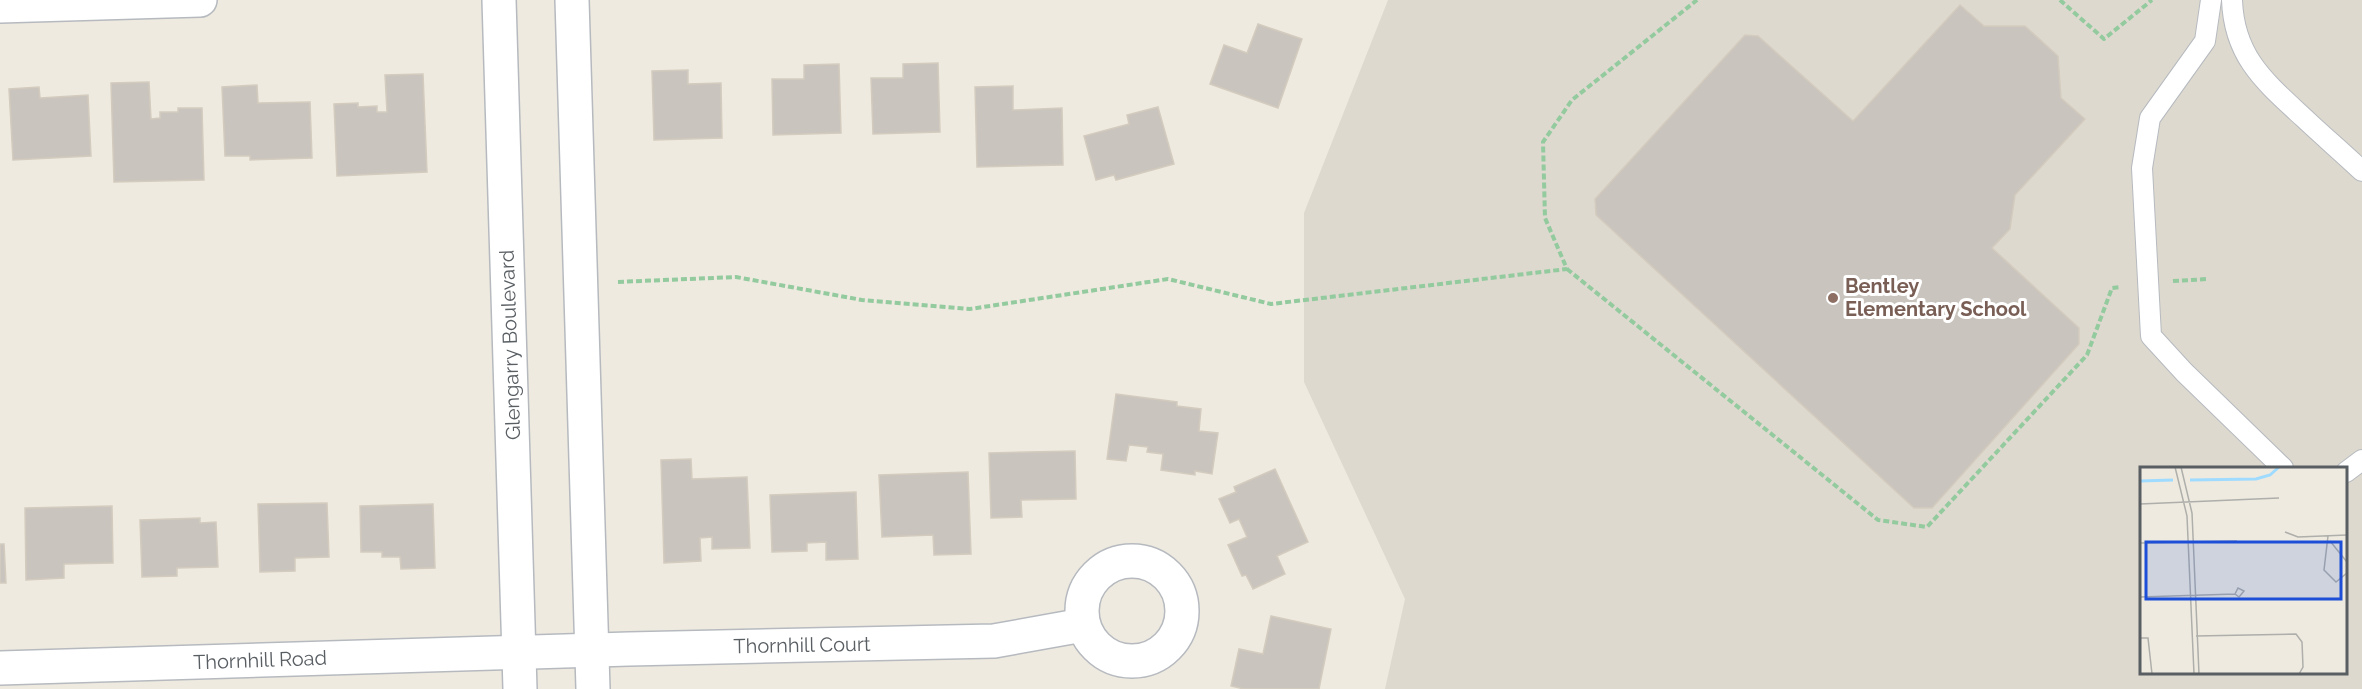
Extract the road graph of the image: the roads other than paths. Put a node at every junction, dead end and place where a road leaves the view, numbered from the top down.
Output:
1 (200, 0) edge
2 (499, 0) edge
3 (572, 0) edge
4 (2211, 0) edge
5 (2232, 0) edge
6 (0, 6) edge
7 (2362, 171) edge
8 (2362, 460) edge
9 (2282, 467) edge
10 (2347, 471) edge
11 (1083, 625) dead end
12 (591, 650) junction
13 (519, 652) junction
14 (0, 668) edge
15 (520, 689) edge
16 (593, 689) edge

1 - 6 street
2 - 13 street, Glengarry Boulevard
3 - 12 street
4 - 9 lane
5 - 7 lane
8 - 10 lane
11 - 12 street, Thornhill Court
12 - 13 street, Thornhill Court
12 - 16 street
13 - 14 street, Thornhill Road
13 - 15 street, Glengarry Boulevard

